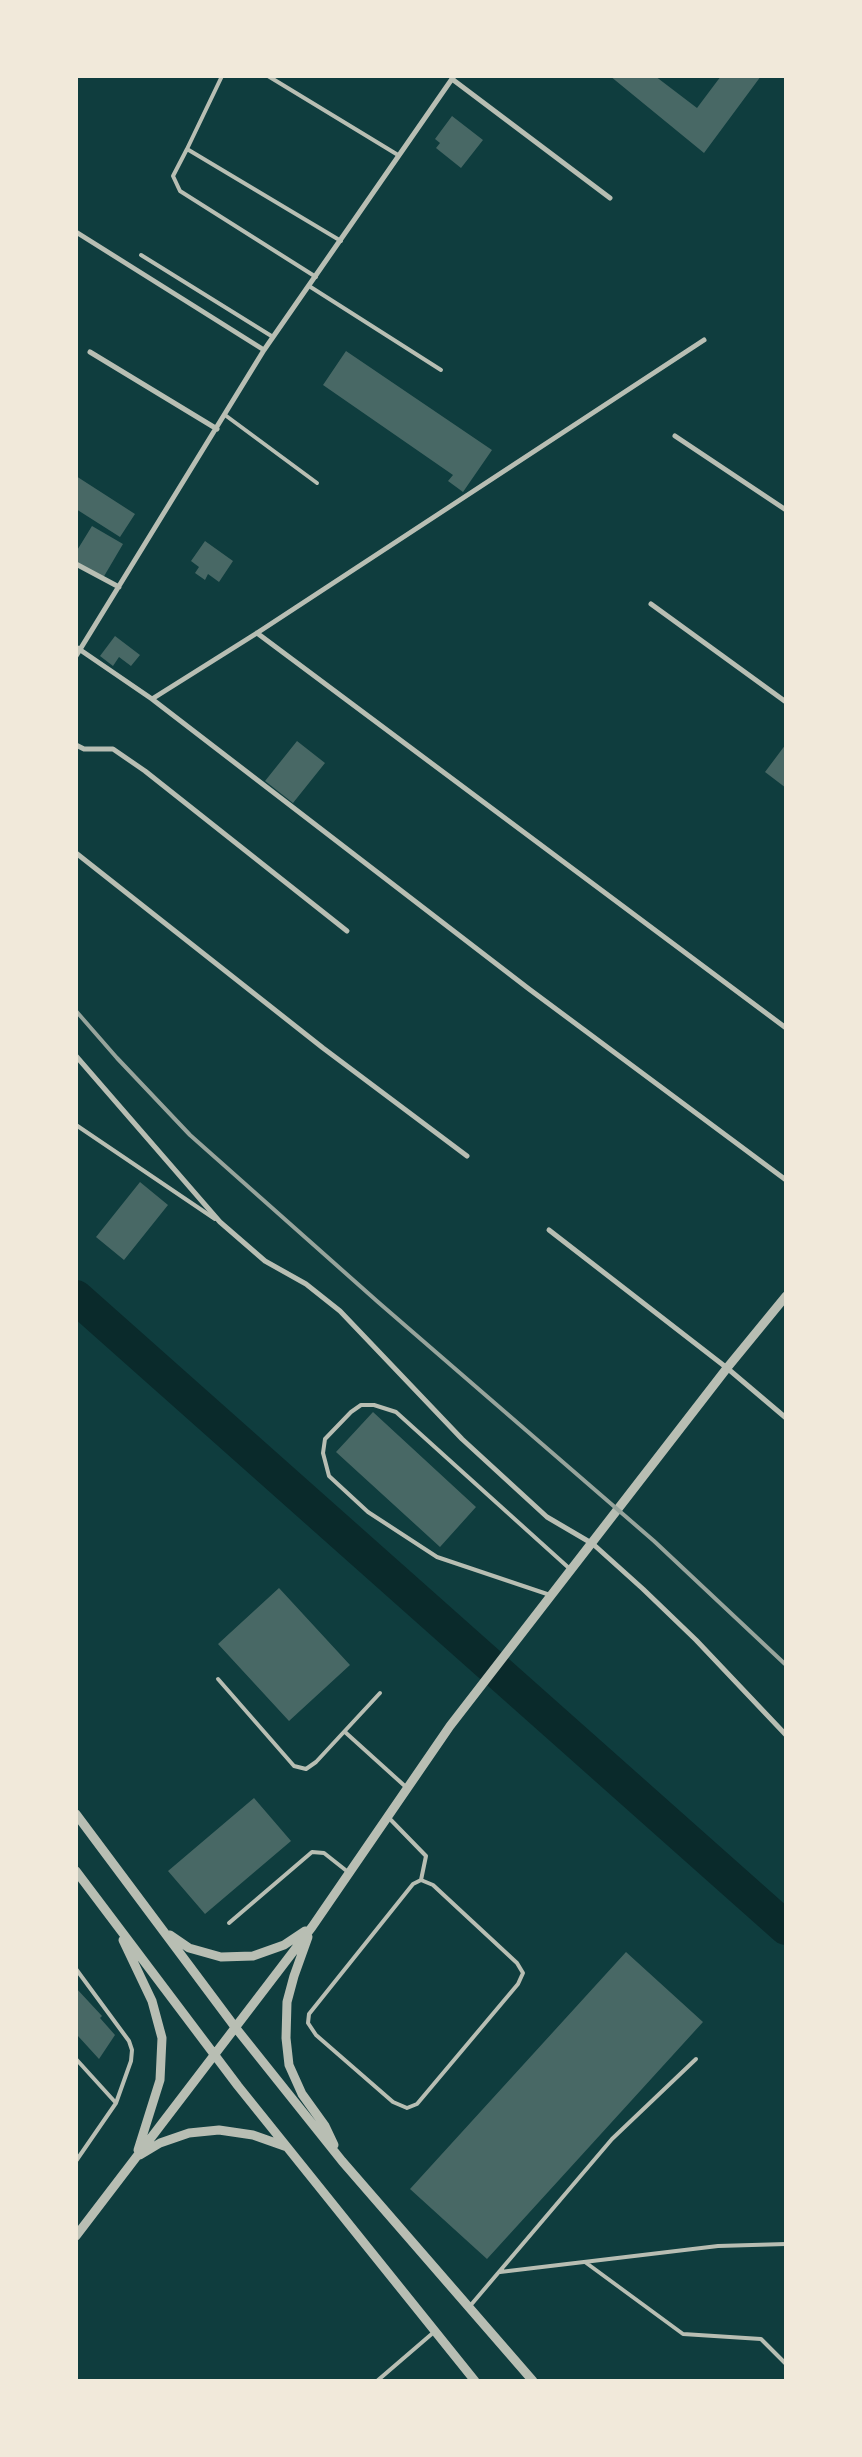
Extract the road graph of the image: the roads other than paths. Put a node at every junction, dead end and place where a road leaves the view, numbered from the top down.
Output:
1 (222, 76) edge
2 (268, 76) edge
3 (453, 78) edge
4 (187, 149) junction
5 (398, 155) junction
6 (610, 198) dead end
7 (76, 232) edge
8 (341, 241) junction
9 (141, 255) dead end
10 (316, 277) junction
11 (309, 286) junction
12 (274, 337) junction
13 (704, 340) dead end
14 (264, 350) junction
15 (90, 352) dead end
16 (441, 370) dead end
17 (226, 415) junction
18 (217, 429) junction
19 (675, 436) dead end
20 (317, 483) dead end
21 (786, 510) edge
22 (76, 564) edge
23 (119, 587) junction
24 (651, 604) dead end
25 (257, 633) junction
26 (78, 649) edge
27 (76, 656) edge
28 (152, 699) junction
29 (786, 702) edge
30 (76, 745) edge
31 (76, 853) edge
32 (348, 931) dead end
33 (786, 1028) edge
34 (76, 1056) edge
35 (76, 1125) edge
36 (468, 1156) dead end
37 (786, 1180) edge
38 (220, 1222) junction
39 (549, 1230) dead end
40 (786, 1296) edge
41 (727, 1368) junction
42 (786, 1418) edge
43 (593, 1544) junction
44 (572, 1571) junction
45 (552, 1596) junction
46 (218, 1679) dead end
47 (380, 1693) dead end
48 (345, 1732) junction
49 (786, 1735) edge
50 (407, 1788) junction
51 (76, 1814) edge
52 (388, 1817) junction
53 (76, 1871) edge
54 (349, 1873) junction
55 (421, 1880) junction
56 (114, 1921) junction
57 (229, 1924) dead end
58 (312, 1927) junction
59 (162, 1929) junction
60 (76, 1969) edge
61 (235, 2027) junction
62 (214, 2055) junction
63 (76, 2059) edge
64 (696, 2059) dead end
65 (116, 2103) junction
66 (287, 2147) junction
67 (135, 2158) junction
68 (76, 2161) edge
69 (342, 2161) junction
70 (76, 2236) edge
71 (786, 2244) edge
72 (584, 2262) junction
73 (500, 2272) junction
74 (470, 2306) junction
75 (434, 2332) junction
76 (786, 2364) edge
77 (377, 2381) edge
78 (475, 2381) edge
79 (533, 2381) edge

1 - 4 lane
2 - 5 lane
3 - 5 street
3 - 6 street
4 - 8 lane
4 - 10 lane
5 - 8 street
7 - 14 street
8 - 10 street
9 - 12 lane
10 - 11 street
11 - 12 street
11 - 16 lane
12 - 14 street
13 - 25 street
14 - 17 street
15 - 18 street
17 - 18 street
17 - 20 lane
18 - 23 street
19 - 21 street
22 - 23 street
23 - 26 street
24 - 29 street
25 - 28 street
25 - 33 street
26 - 27 street
26 - 28 street
28 - 37 street
30 - 32 street
31 - 36 street
34 - 38 street
35 - 38 lane
38 - 43 street
39 - 41 street
40 - 41 street
41 - 42 street
41 - 43 street
43 - 44 street
43 - 49 street
44 - 45 street
44 - 45 lane
45 - 50 street
46 - 48 lane
47 - 48 lane
48 - 50 lane
50 - 52 street
51 - 59 street
52 - 54 street
52 - 55 lane
53 - 56 street
54 - 57 lane
54 - 58 street
55 - 55 lane
56 - 62 street
56 - 67 street
58 - 59 street
58 - 61 street
58 - 69 street
59 - 61 street
60 - 65 lane
61 - 62 street
61 - 69 street
62 - 66 street
62 - 67 street
63 - 65 lane
64 - 73 lane
65 - 68 lane
66 - 67 street
66 - 75 street
67 - 70 street
69 - 74 street
71 - 72 lane
72 - 73 lane
72 - 76 lane
73 - 74 lane
74 - 79 street
75 - 77 lane
75 - 78 street

